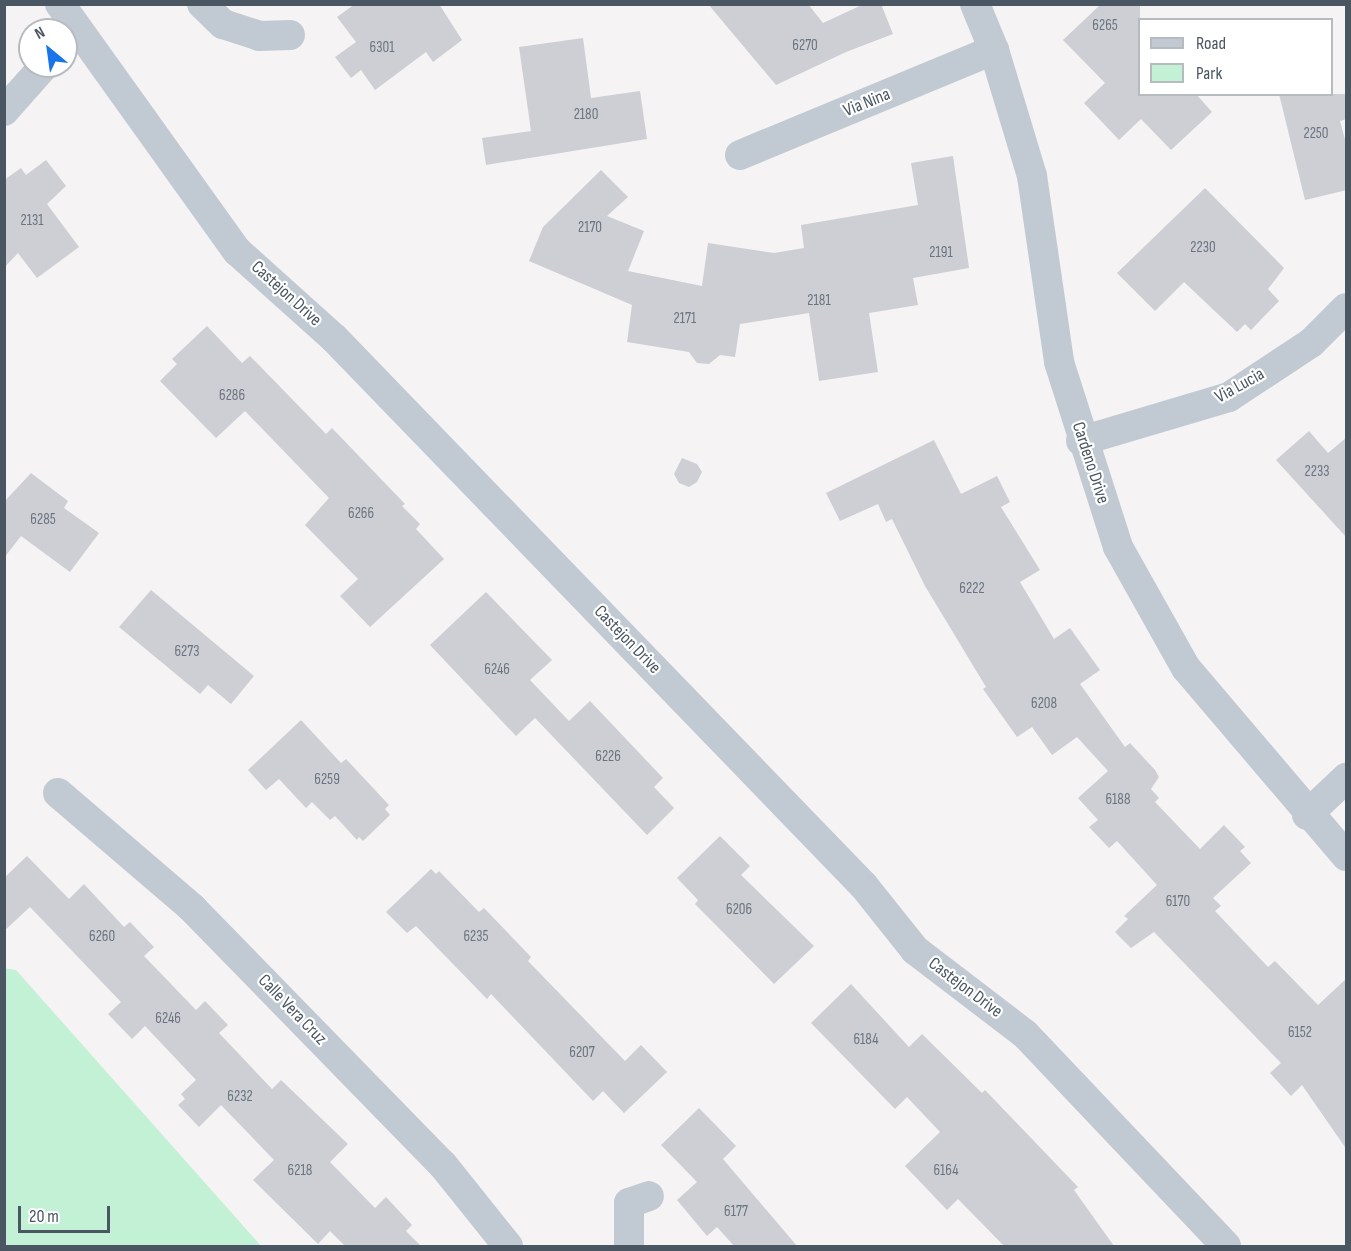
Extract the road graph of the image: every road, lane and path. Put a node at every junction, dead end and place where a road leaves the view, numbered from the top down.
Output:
1 (60, 4) edge
2 (202, 4) edge
3 (975, 4) edge
4 (65, 18) edge
5 (290, 35) dead end
6 (78, 43) edge
7 (994, 50) junction
8 (33, 78) edge
9 (4, 111) edge
10 (740, 155) dead end
11 (1347, 308) edge
12 (1082, 441) junction
13 (1347, 778) edge
14 (58, 793) dead end
15 (1307, 815) junction
16 (1347, 856) edge
17 (650, 1197) dead end
18 (508, 1246) edge
19 (629, 1246) edge
20 (1226, 1246) edge

1 - 4 street, Castejon Drive
2 - 5 street
3 - 7 street, Cardeno Drive
6 - 20 street, Castejon Drive
7 - 10 street, Via Nina
7 - 12 street, Cardeno Drive
8 - 9 street
11 - 12 street, Via Lucia
12 - 15 street, Cardeno Drive
13 - 15 street
14 - 18 street, Calle Vera Cruz
15 - 16 street, Cardeno Drive
17 - 19 street

